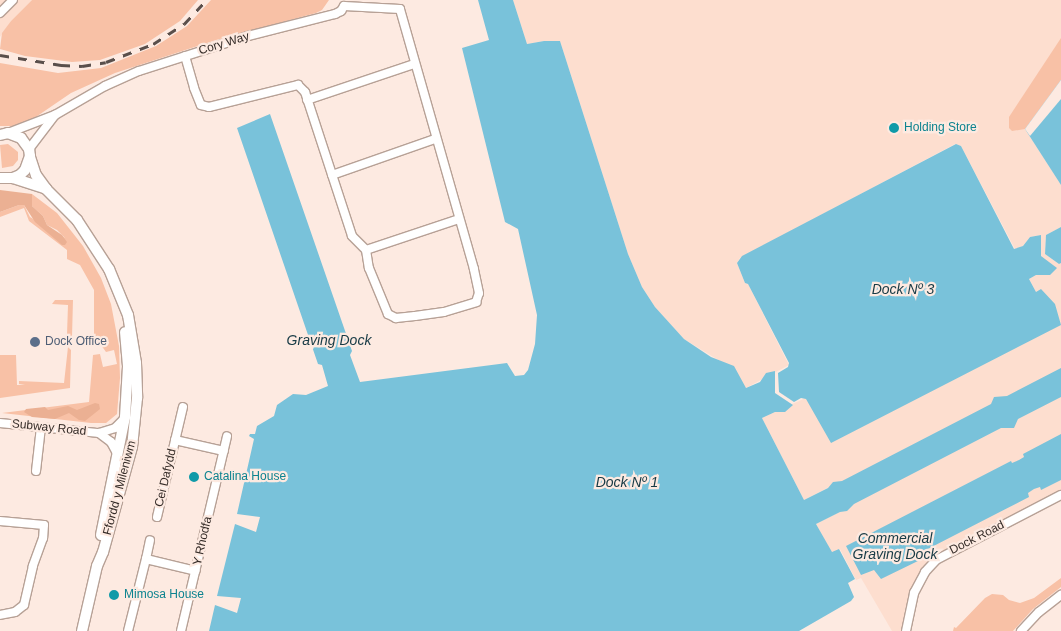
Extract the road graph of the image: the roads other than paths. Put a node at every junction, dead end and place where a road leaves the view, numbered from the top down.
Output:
1 (13, 0) edge
2 (344, 3) edge
3 (0, 14) edge
4 (185, 56) junction
5 (414, 64) junction
6 (307, 100) junction
7 (55, 115) junction
8 (2, 134) edge
9 (435, 139) junction
10 (29, 153) junction
11 (332, 175) junction
12 (0, 178) edge
13 (13, 178) junction
14 (46, 189) junction
15 (459, 220) junction
16 (366, 250) junction
17 (119, 294) junction
18 (183, 406) dead end
19 (126, 417) junction
20 (0, 423) edge
21 (41, 427) junction
22 (99, 433) junction
23 (227, 436) dead end
24 (176, 440) junction
25 (224, 451) junction
26 (119, 456) junction
27 (36, 471) dead end
28 (1061, 495) edge
29 (157, 517) dead end
30 (0, 521) edge
31 (150, 540) dead end
32 (146, 559) junction
33 (98, 562) junction
34 (196, 571) junction
35 (1061, 595) edge
36 (0, 615) edge
37 (80, 629) edge
38 (128, 631) edge
39 (181, 631) edge
40 (906, 631) edge
41 (1021, 631) edge

1 - 3 street
2 - 4 street, Cory Way
2 - 5 street, Cory Way
4 - 6 street
4 - 7 street, Cory Way
5 - 6 street
5 - 9 street
6 - 11 street
7 - 8 street, Cory Way
7 - 10 street, Cory Way
8 - 10 street
9 - 11 street
9 - 15 street
10 - 13 street
10 - 14 street, Ffordd y Mileniwm
11 - 16 street
12 - 13 street, Ffordd y Mileniwm
13 - 14 street, Ffordd y Mileniwm
14 - 17 street, Ffordd y Mileniwm
15 - 16 street
15 - 16 street
17 - 19 street, Ffordd y Mileniwm
17 - 33 street, Ffordd y Mileniwm
18 - 24 street, Cei Dafydd
19 - 22 street, Subway Road
19 - 26 street, Ffordd y Mileniwm
20 - 21 street, Subway Road
21 - 22 street, Subway Road
21 - 27 street
22 - 26 street, Subway Road
23 - 25 street, Y Rhodfa
24 - 25 street, Cei Dafydd
24 - 29 street, Cei Dafydd
25 - 34 street, Y Rhodfa
26 - 33 street, Ffordd y Mileniwm
28 - 40 street, Dock Road
30 - 36 street
31 - 32 street
32 - 34 street
32 - 38 street
33 - 37 street, Ffordd y Mileniwm
34 - 39 street, Y Rhodfa
35 - 41 street

